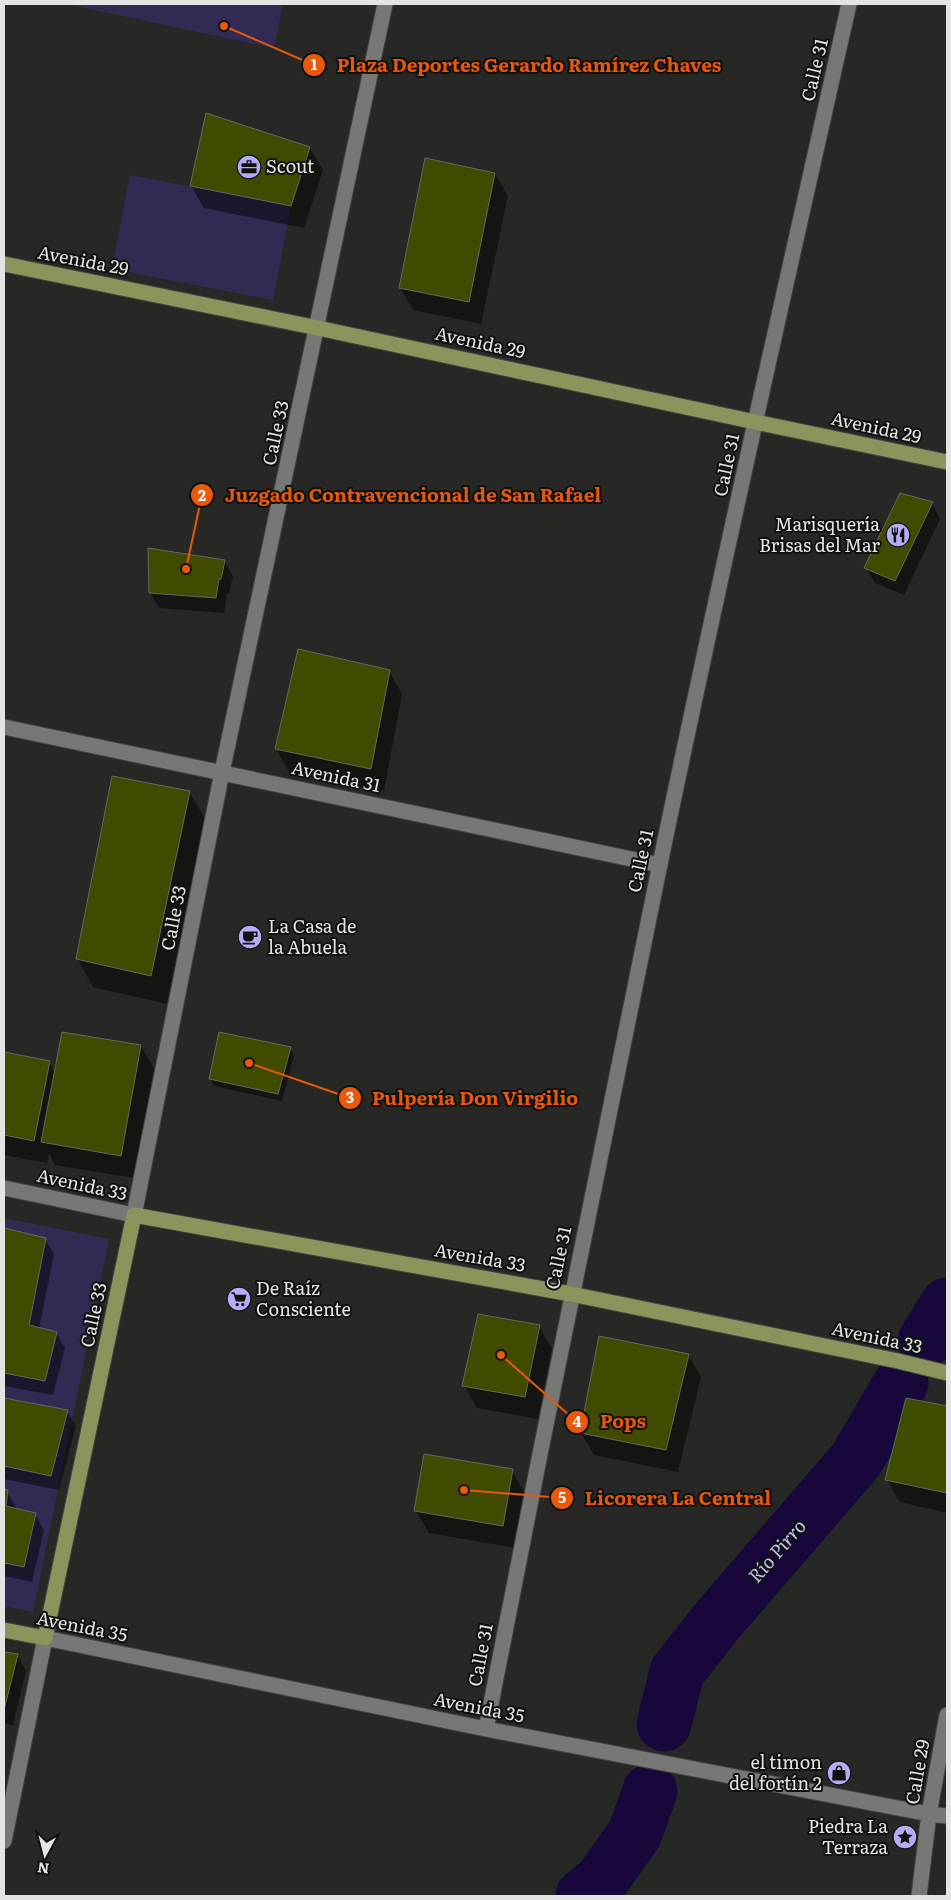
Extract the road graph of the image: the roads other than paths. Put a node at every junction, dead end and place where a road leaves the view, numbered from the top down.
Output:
1 (385, 4) edge
2 (849, 4) edge
3 (4, 264) edge
4 (318, 328) junction
5 (755, 422) junction
6 (947, 462) edge
7 (4, 726) edge
8 (222, 772) junction
9 (660, 865) junction
10 (4, 1188) edge
11 (134, 1215) junction
12 (571, 1294) junction
13 (947, 1373) edge
14 (4, 1630) edge
15 (45, 1638) junction
16 (947, 1715) edge
17 (486, 1729) junction
18 (929, 1814) junction
19 (947, 1816) edge
20 (4, 1841) edge
21 (919, 1896) edge

1 - 4 street, Calle 33
2 - 5 street, Calle 31
3 - 4 main road, Avenida 29
4 - 5 main road, Avenida 29
4 - 8 street, Calle 33
5 - 6 main road, Avenida 29
5 - 9 street, Calle 31
7 - 8 street, Avenida 31
8 - 9 street, Avenida 31
8 - 11 street, Calle 33
9 - 12 street, Calle 31
10 - 11 street, Avenida 33
11 - 12 main road, Avenida 33
11 - 15 main road, Calle 33
12 - 13 main road, Avenida 33
12 - 17 street, Calle 31
14 - 15 main road, Avenida 35
15 - 17 street, Avenida 35
15 - 20 street, Calle 33
16 - 18 street, Calle 29
17 - 18 street, Avenida 35
18 - 19 street, Avenida 35
18 - 21 street, Calle 29

